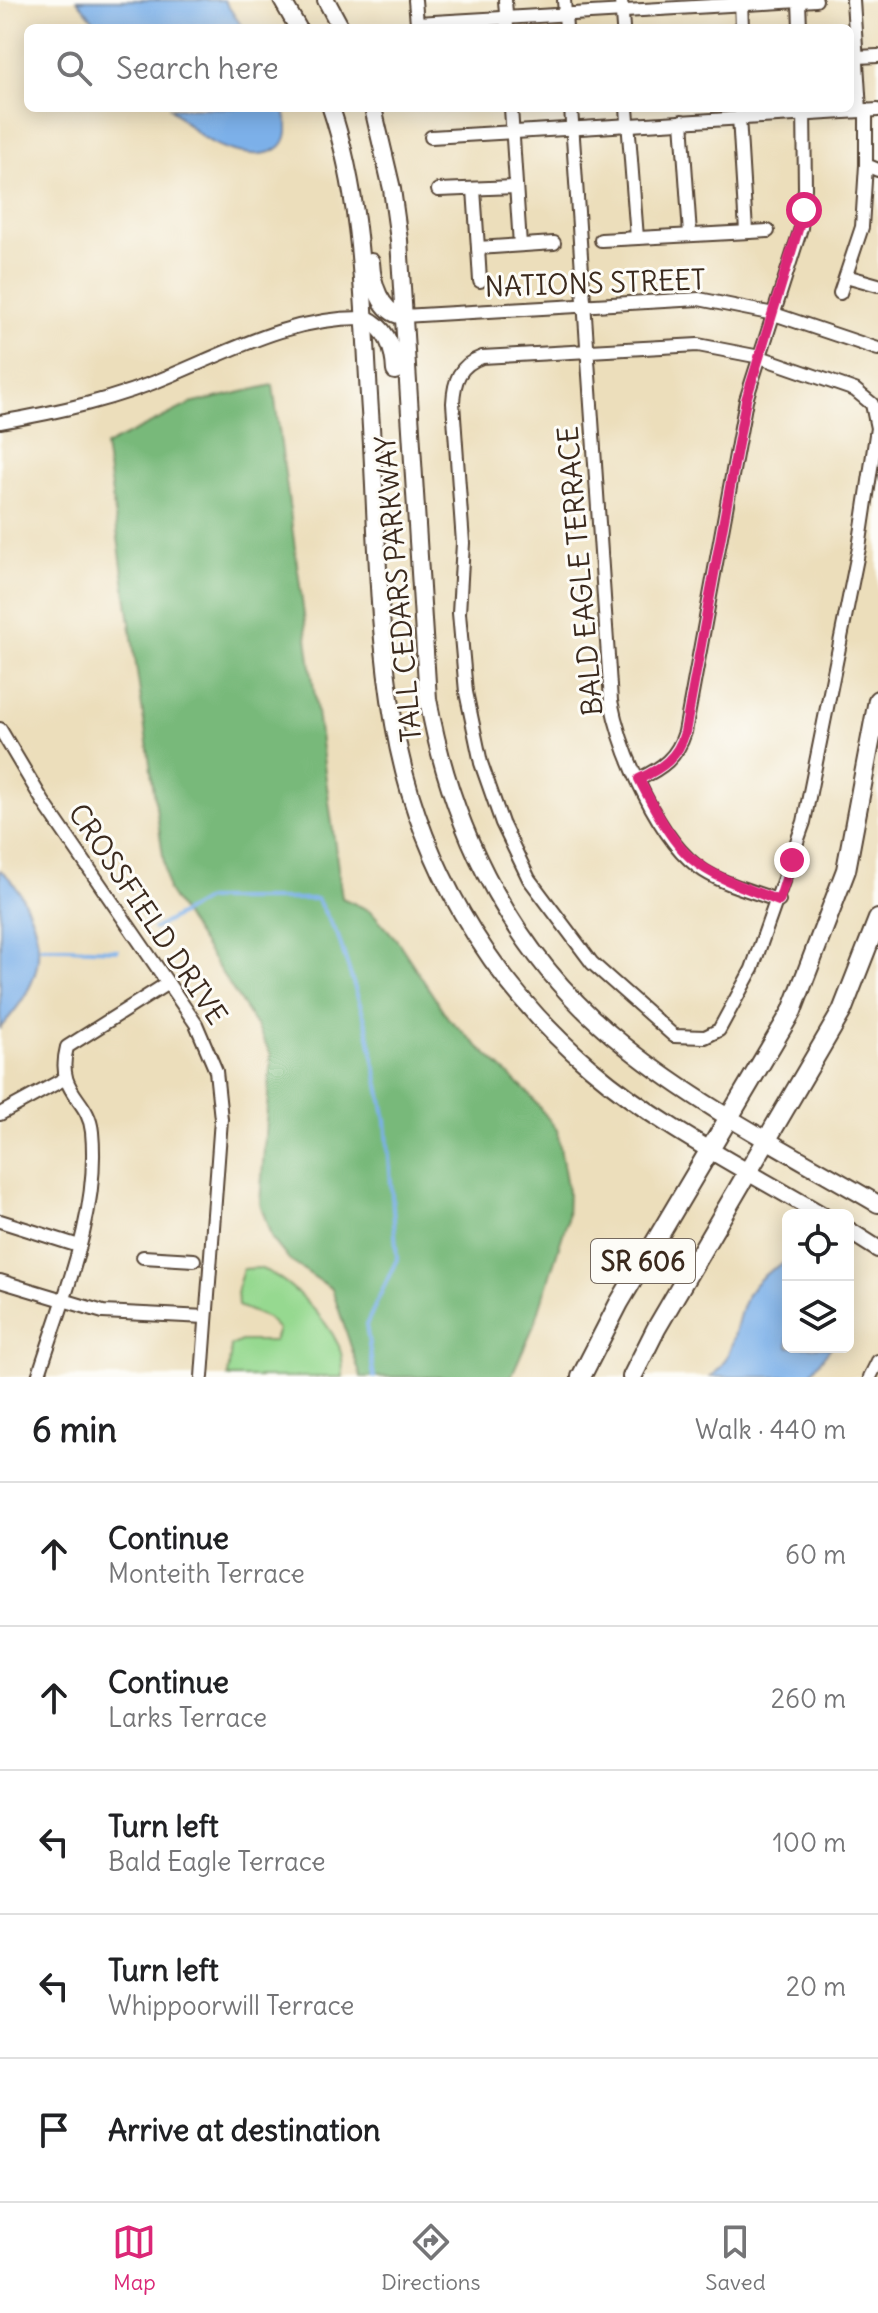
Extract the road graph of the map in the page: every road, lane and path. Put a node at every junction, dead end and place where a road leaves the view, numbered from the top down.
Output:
1 (282, 0) edge
2 (326, 0) edge
3 (415, 0) edge
4 (505, 0) edge
5 (564, 0) edge
6 (816, 0) edge
7 (853, 0) edge
8 (799, 1) edge
9 (741, 2) edge
10 (622, 6) edge
11 (566, 22) edge
12 (507, 23) edge
13 (296, 24) edge
14 (339, 24) edge
15 (742, 24) edge
16 (800, 24) edge
17 (878, 56) edge
18 (857, 57) junction
19 (868, 110) edge
20 (332, 112) edge
21 (374, 112) edge
22 (511, 112) edge
23 (571, 112) edge
24 (627, 112) edge
25 (774, 112) edge
26 (804, 112) edge
27 (745, 114) edge
28 (682, 121) junction
29 (628, 124) junction
30 (572, 128) junction
31 (513, 132) junction
32 (431, 137) dead end
33 (872, 168) edge
34 (515, 187) junction
35 (474, 189) junction
36 (438, 190) dead end
37 (356, 209) junction
38 (746, 231) junction
39 (768, 231) dead end
40 (690, 234) junction
41 (637, 238) junction
42 (601, 240) dead end
43 (554, 243) dead end
44 (520, 245) junction
45 (478, 248) junction
46 (846, 276) junction
47 (480, 281) dead end
48 (878, 284) edge
49 (840, 293) dead end
50 (584, 305) junction
51 (774, 314) junction
52 (403, 316) junction
53 (365, 318) junction
54 (878, 349) edge
55 (587, 352) junction
56 (760, 357) junction
57 (409, 415) junction
58 (0, 422) edge
59 (878, 700) edge
60 (0, 729) edge
61 (875, 732) edge
62 (639, 779) junction
63 (779, 901) junction
64 (878, 919) edge
65 (168, 983) junction
66 (64, 1079) junction
67 (0, 1114) edge
68 (730, 1116) junction
69 (769, 1139) junction
70 (710, 1148) junction
71 (750, 1172) junction
72 (878, 1204) edge
73 (812, 1209) edge
74 (0, 1221) edge
75 (854, 1234) edge
76 (79, 1246) junction
77 (878, 1249) edge
78 (143, 1257) dead end
79 (194, 1260) dead end
80 (0, 1281) edge
81 (62, 1301) junction
82 (206, 1317) junction
83 (878, 1361) edge
84 (38, 1377) edge
85 (202, 1377) edge
86 (581, 1377) edge
87 (632, 1377) edge
88 (870, 1377) edge

1 - 13 main road
2 - 14 main road
3 - 12 street
4 - 12 street
5 - 11 street
6 - 8 street
7 - 18 street
8 - 9 street
8 - 16 street
9 - 10 street
9 - 15 street
10 - 11 street
11 - 12 street
17 - 18 street
18 - 19 street
19 - 33 street
20 - 37 main road, TALL CEDARS PARKWAY
21 - 52 main road, TALL CEDARS PARKWAY
22 - 31 street
23 - 30 street, BALD EAGLE TERRACE
24 - 29 street
25 - 27 street
26 - 51 street
27 - 28 street
27 - 38 street
28 - 29 street
28 - 40 street
29 - 30 street
29 - 41 street
30 - 31 street
30 - 50 street, BALD EAGLE TERRACE
31 - 32 street
31 - 34 street
33 - 46 street
34 - 35 street
34 - 44 street
35 - 36 street
35 - 45 street
37 - 52 main road
37 - 53 main road, TALL CEDARS PARKWAY
38 - 39 street
38 - 40 street
40 - 41 street
41 - 42 street
43 - 44 street
44 - 45 street
45 - 47 street
46 - 48 street
46 - 49 street
50 - 51 street, NATIONS STREET
50 - 52 street, NATIONS STREET
50 - 55 street, BALD EAGLE TERRACE
51 - 54 street, NATIONS STREET
51 - 56 street
52 - 57 main road, TALL CEDARS PARKWAY
53 - 57 main road
53 - 58 street
53 - 70 main road, TALL CEDARS PARKWAY
55 - 56 street
55 - 62 street, BALD EAGLE TERRACE
55 - 63 street
56 - 62 street
56 - 63 street
57 - 68 main road, TALL CEDARS PARKWAY
59 - 61 main road, SR 606
60 - 65 street, CROSSFIELD DRIVE
61 - 68 main road, SR 606
62 - 63 street, BALD EAGLE TERRACE
64 - 69 main road, SR 606
65 - 66 street
65 - 82 street, CROSSFIELD DRIVE
66 - 67 street
66 - 76 street
68 - 69 main road, TALL CEDARS PARKWAY
68 - 70 main road, SR 606
69 - 71 main road, SR 606
69 - 72 main road, TALL CEDARS PARKWAY
70 - 71 main road, TALL CEDARS PARKWAY
70 - 86 main road, SR 606
71 - 73 main road, TALL CEDARS PARKWAY
71 - 87 main road, SR 606
74 - 76 street
75 - 77 main road
76 - 81 street
78 - 79 street
80 - 81 street
81 - 82 street
81 - 84 street
82 - 85 street, CROSSFIELD DRIVE
83 - 88 street

